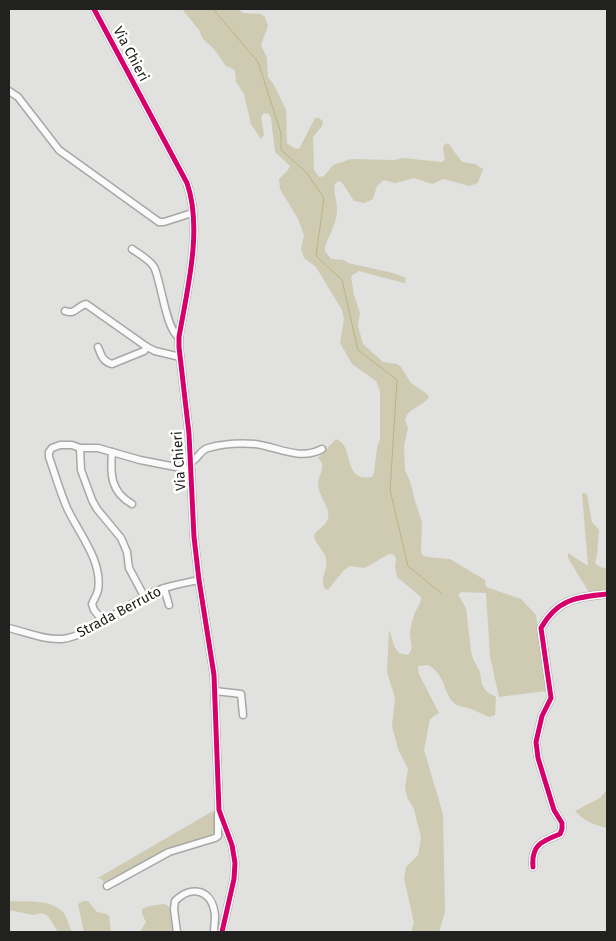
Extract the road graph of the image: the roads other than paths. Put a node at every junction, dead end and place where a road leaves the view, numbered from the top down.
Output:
1 (94, 9) edge
2 (9, 91) edge
3 (192, 213) junction
4 (132, 249) dead end
5 (65, 311) dead end
6 (179, 336) junction
7 (98, 347) dead end
8 (147, 347) junction
9 (180, 356) junction
10 (80, 448) junction
11 (322, 449) dead end
12 (112, 452) junction
13 (191, 466) junction
14 (132, 504) dead end
15 (199, 580) junction
16 (164, 588) junction
17 (607, 594) edge
18 (144, 596) junction
19 (169, 605) dead end
20 (103, 621) junction
21 (9, 628) edge
22 (215, 691) junction
23 (243, 715) dead end
24 (219, 810) junction
25 (533, 867) dead end
26 (107, 886) dead end
27 (177, 932) edge
28 (214, 932) edge
29 (222, 932) edge

1 - 3 street, Via Chieri
2 - 3 street
3 - 6 street, Via Chieri
4 - 6 street
5 - 8 street
6 - 9 street, Via Chieri
7 - 8 street
8 - 9 street
9 - 13 street, Via Chieri
10 - 12 street
10 - 18 street
10 - 20 street
11 - 13 street
12 - 13 street
12 - 14 street
13 - 15 street, Via Chieri
15 - 16 street, Strada Berruto
15 - 22 street, Via Chieri
16 - 18 street, Strada Berruto
16 - 19 street
17 - 25 street
18 - 20 street, Strada Berruto
20 - 21 street, Strada Berruto
22 - 23 street
22 - 24 street, Via Chieri
24 - 26 street
24 - 29 street, Via Chieri
27 - 28 street

